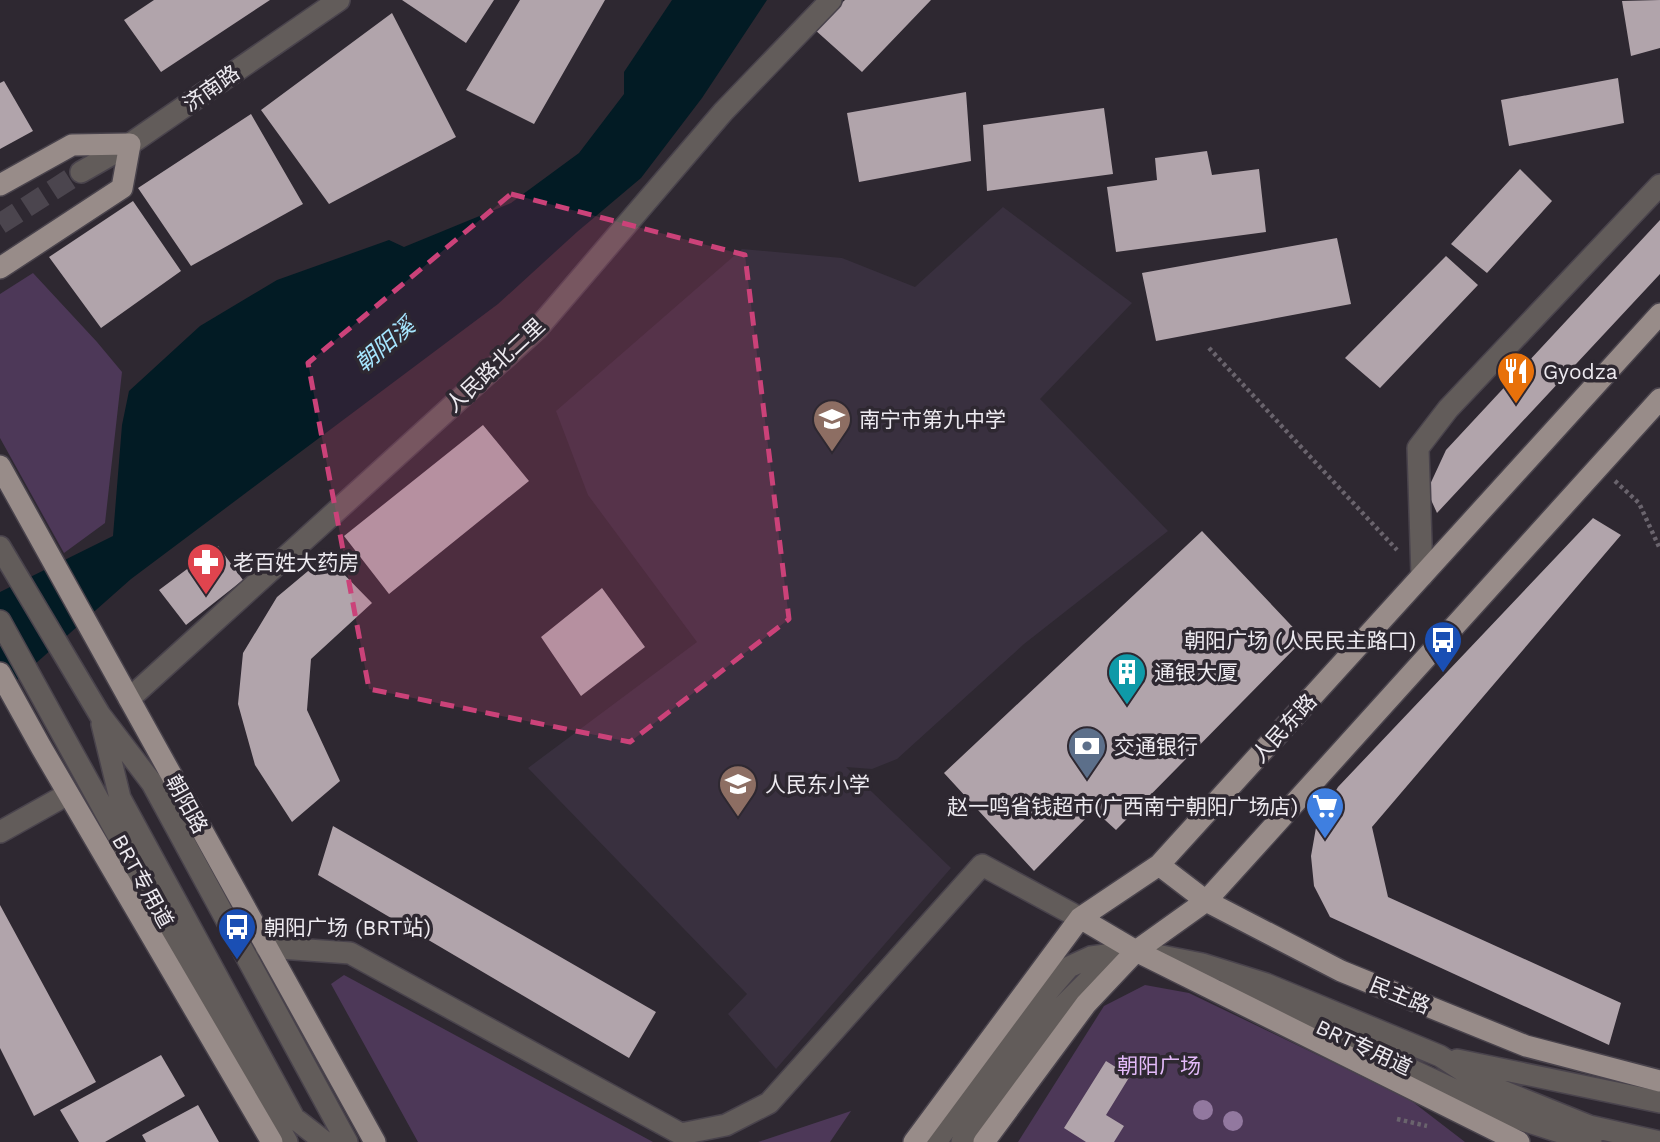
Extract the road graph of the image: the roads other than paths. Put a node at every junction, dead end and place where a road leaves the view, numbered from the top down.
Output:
1 (339, 0) edge
2 (831, 0) edge
3 (130, 144) junction
4 (81, 172) tunnel mouth
5 (0, 185) edge
6 (1660, 185) edge
7 (0, 268) edge
8 (1660, 314) edge
9 (1660, 399) edge
10 (0, 466) edge
11 (0, 547) edge
12 (1422, 576) junction
13 (0, 621) edge
14 (0, 673) edge
15 (129, 699) junction
16 (100, 715) junction
17 (68, 794) junction
18 (0, 832) edge
19 (1159, 865) junction
20 (1206, 901) junction
21 (1080, 918) junction
22 (265, 947) junction
23 (1136, 950) junction
24 (1440, 1056) junction
25 (1660, 1081) edge
26 (1660, 1102) edge
27 (272, 1142) edge
28 (287, 1142) edge
29 (325, 1142) edge
30 (347, 1142) edge
31 (375, 1142) edge
32 (914, 1142) edge
33 (936, 1142) edge
34 (962, 1142) edge
35 (984, 1142) edge
36 (1519, 1142) edge
37 (1591, 1142) edge
38 (1660, 1142) edge

1 - 3 street, 济南路
2 - 15 street, 人民路北二里
3 - 4 street, 济南路
3 - 5 main road
3 - 7 main road
6 - 12 street
8 - 12 main road, 人民东路
9 - 20 main road
10 - 15 main road, 朝阳路
11 - 16 street, BRT专用道
12 - 19 main road, 人民东路
13 - 28 street, BRT专用道
14 - 17 main road
15 - 22 main road, 朝阳路
16 - 29 street, BRT专用道
16 - 30 street, BRT专用道
17 - 18 street
17 - 27 main road
19 - 20 main road, 民主路
19 - 21 main road, 人民东路
20 - 23 main road
20 - 25 main road, 民主路
21 - 22 street
21 - 23 main road
21 - 32 main road, 人民东路
22 - 31 main road, 朝阳路
23 - 24 street, BRT专用道
23 - 33 street, BRT专用道
23 - 34 street
23 - 35 main road
23 - 36 main road
23 - 37 street, BRT专用道
24 - 26 street, BRT专用道
24 - 38 street, BRT专用道

